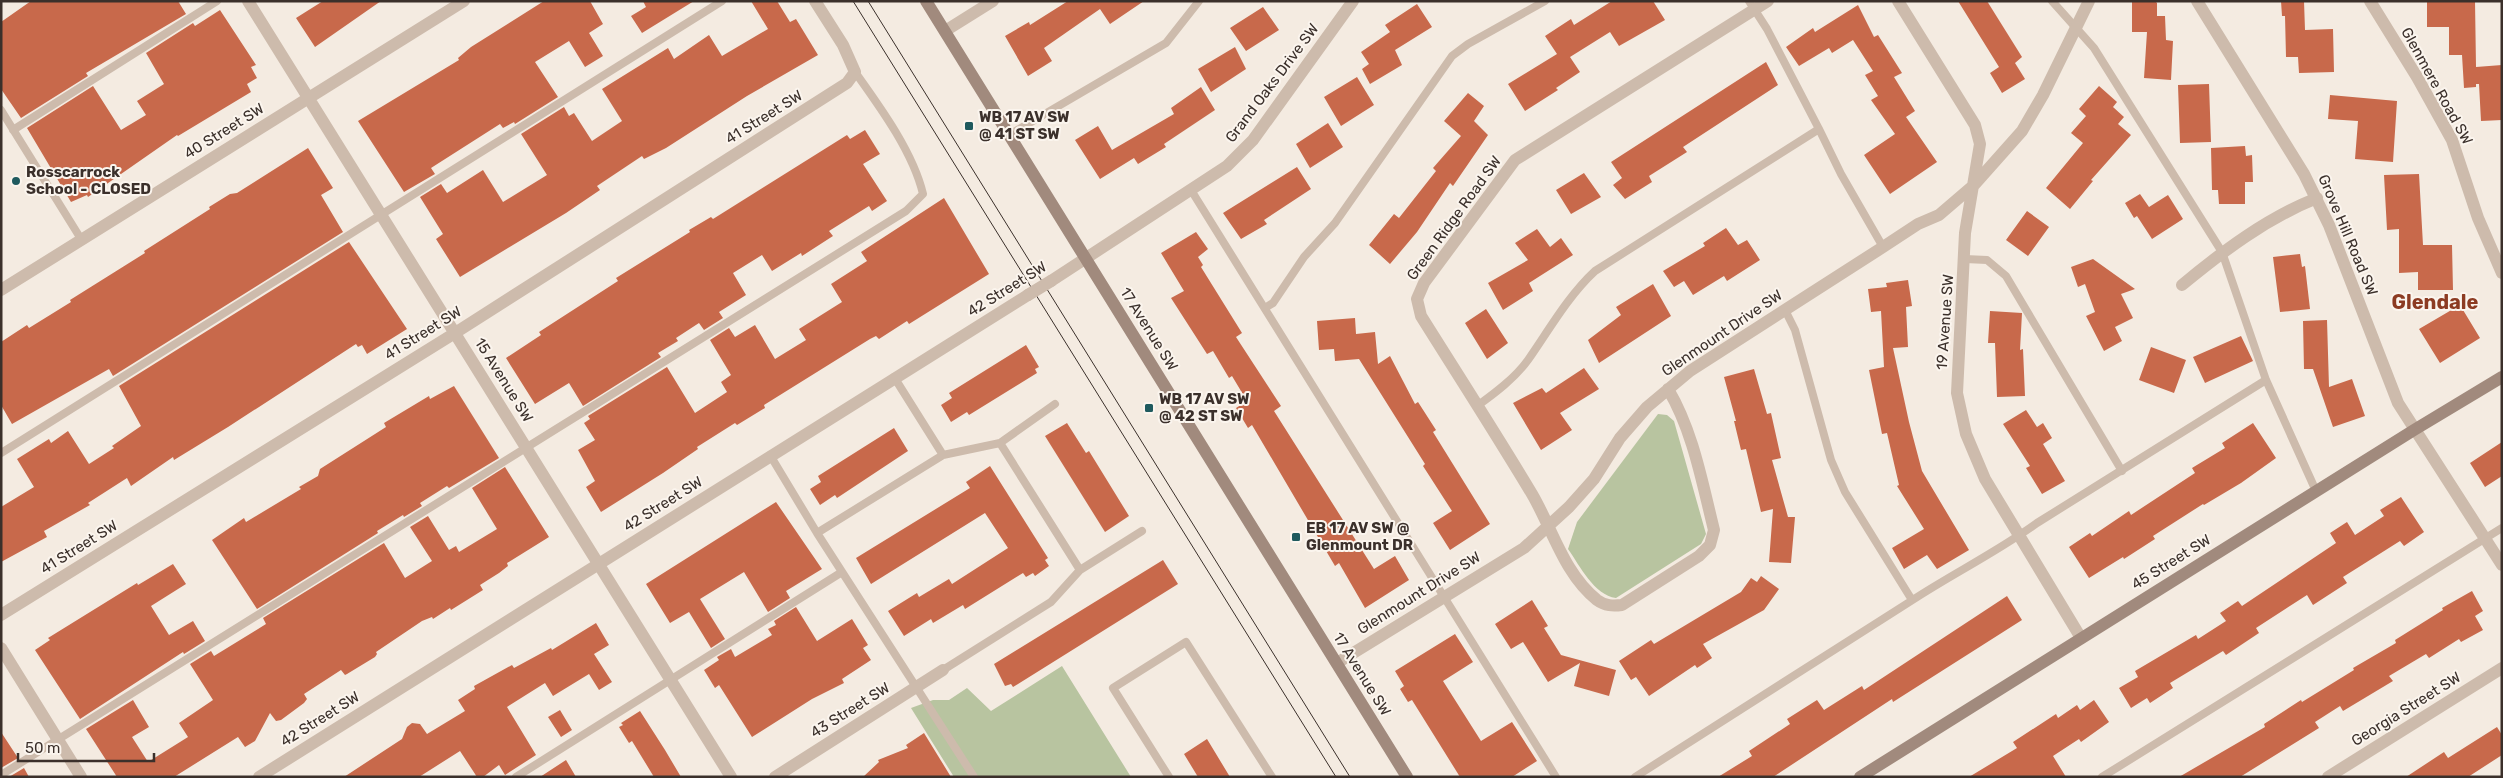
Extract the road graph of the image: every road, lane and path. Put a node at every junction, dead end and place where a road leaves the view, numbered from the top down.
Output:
1 (217, 1) edge
2 (248, 1) edge
3 (464, 1) edge
4 (722, 1) edge
5 (815, 1) edge
6 (926, 1) edge
7 (992, 1) edge
8 (1199, 1) edge
9 (1353, 1) edge
10 (1545, 1) edge
11 (1768, 1) edge
12 (1898, 1) edge
13 (2052, 1) edge
14 (2089, 1) edge
15 (2197, 1) edge
16 (2370, 1) edge
17 (1752, 5) edge
18 (2076, 28) junction
19 (945, 31) junction
20 (855, 72) junction
21 (308, 98) junction
22 (1, 110) edge
23 (1818, 129) junction
24 (13, 130) junction
25 (1009, 135) junction
26 (1974, 185) junction
27 (1190, 190) junction
28 (2316, 198) junction
29 (381, 216) junction
30 (81, 239) junction
31 (1883, 246) junction
32 (2222, 252) junction
33 (1086, 259) junction
34 (1965, 259) junction
35 (2502, 273) edge
36 (2182, 285) dead end
37 (1, 290) edge
38 (1265, 308) junction
39 (1784, 310) junction
40 (455, 333) junction
41 (894, 377) junction
42 (2502, 377) edge
43 (2266, 380) junction
44 (1668, 389) junction
45 (1055, 404) dead end
46 (1477, 406) junction
47 (2414, 430) junction
48 (1000, 442) junction
49 (527, 448) junction
50 (1, 453) edge
51 (770, 455) junction
52 (943, 455) junction
53 (2122, 471) junction
54 (2316, 491) junction
55 (1548, 527) junction
56 (2502, 528) edge
57 (1142, 531) dead end
58 (818, 533) junction
59 (2019, 536) junction
60 (2485, 539) junction
61 (600, 563) junction
62 (2502, 566) edge
63 (1080, 570) junction
64 (842, 572) junction
65 (1445, 596) junction
66 (1912, 600) junction
67 (1, 615) edge
68 (2081, 638) junction
69 (1, 648) edge
70 (1337, 663) junction
71 (2502, 668) edge
72 (943, 670) joint
73 (671, 680) junction
74 (916, 688) junction
75 (58, 740) junction
76 (1, 775) edge
77 (80, 777) edge
78 (259, 777) edge
79 (516, 777) edge
80 (731, 777) edge
81 (775, 777) edge
82 (974, 777) edge
83 (1168, 777) edge
84 (1272, 777) edge
85 (1407, 777) edge
86 (1556, 777) edge
87 (1635, 777) edge
88 (1860, 777) edge
89 (2102, 777) edge
90 (2328, 777) edge

1 - 24 lane
2 - 21 street, 15 Avenue SW
3 - 21 street, 40 Street SW
4 - 29 lane
5 - 20 street
6 - 19 main road, 17 Avenue SW
7 - 19 street
8 - 25 lane
9 - 27 street, Grand Oaks Drive SW
10 - 38 lane
11 - 17 street, Green Ridge Road SW
12 - 26 street, 19 Avenue SW
13 - 18 lane
14 - 18 street, Glenmount Drive SW
15 - 28 street, Grove Hill Road SW
16 - 35 street, Glenmere Road SW
17 - 23 lane
17 - 46 street, Green Ridge Road SW
18 - 26 street, Glenmount Drive SW
18 - 32 lane
19 - 25 main road, 17 Avenue SW
20 - 40 street, 41 Street SW
20 - 49 lane
21 - 29 street, 15 Avenue SW
21 - 30 street, 40 Street SW
22 - 24 lane
23 - 31 lane
23 - 46 lane
24 - 30 lane
25 - 33 main road, 17 Avenue SW
26 - 31 street, Glenmount Drive SW
26 - 34 street, 19 Avenue SW
27 - 33 street, Grand Oaks Drive SW
27 - 38 lane
28 - 32 street
28 - 47 street, Grove Hill Road SW
29 - 40 street, 15 Avenue SW
29 - 50 lane
30 - 37 street, 40 Street SW
31 - 39 street, Glenmount Drive SW
32 - 36 street
32 - 43 lane
33 - 41 street, 42 Street SW, bridge
33 - 70 main road, 17 Avenue SW
34 - 53 lane
34 - 59 street, 19 Avenue SW
38 - 65 lane
39 - 44 street, Glenmount Drive SW
39 - 66 lane
40 - 49 street, 15 Avenue SW
40 - 67 street, 41 Street SW
41 - 51 street, 42 Street SW
41 - 52 lane
42 - 47 main road, 45 Street SW
43 - 53 lane
43 - 54 lane
44 - 55 street, Glenmount Drive SW
44 - 55 street, Green Ridge Road SW
45 - 48 lane
46 - 55 street, Green Ridge Road SW
47 - 54 main road, 45 Street SW
47 - 60 street, Grove Hill Road SW
48 - 52 lane
48 - 63 lane
49 - 61 street, 15 Avenue SW
49 - 75 lane
51 - 58 lane
51 - 61 street, 42 Street SW
52 - 58 lane
53 - 59 lane
54 - 68 main road, 45 Street SW
55 - 65 street, Glenmount Drive SW
56 - 60 lane
57 - 63 lane
58 - 64 lane
59 - 66 lane
59 - 68 street, 19 Avenue SW
60 - 62 street, Grove Hill Road SW
60 - 89 lane
61 - 73 street, 15 Avenue SW
61 - 78 street, 42 Street SW
63 - 72 lane
64 - 73 lane
64 - 74 lane
65 - 70 street, Glenmount Drive SW
65 - 86 lane
66 - 87 lane
68 - 88 main road, 45 Street SW
69 - 75 street
70 - 85 main road, 17 Avenue SW
71 - 90 street, Georgia Street SW
72 - 74 street, 43 Street SW
73 - 79 lane
73 - 80 street, 15 Avenue SW
74 - 81 street, 43 Street SW
74 - 82 lane
75 - 76 lane
75 - 77 street
83 - 84 lane

